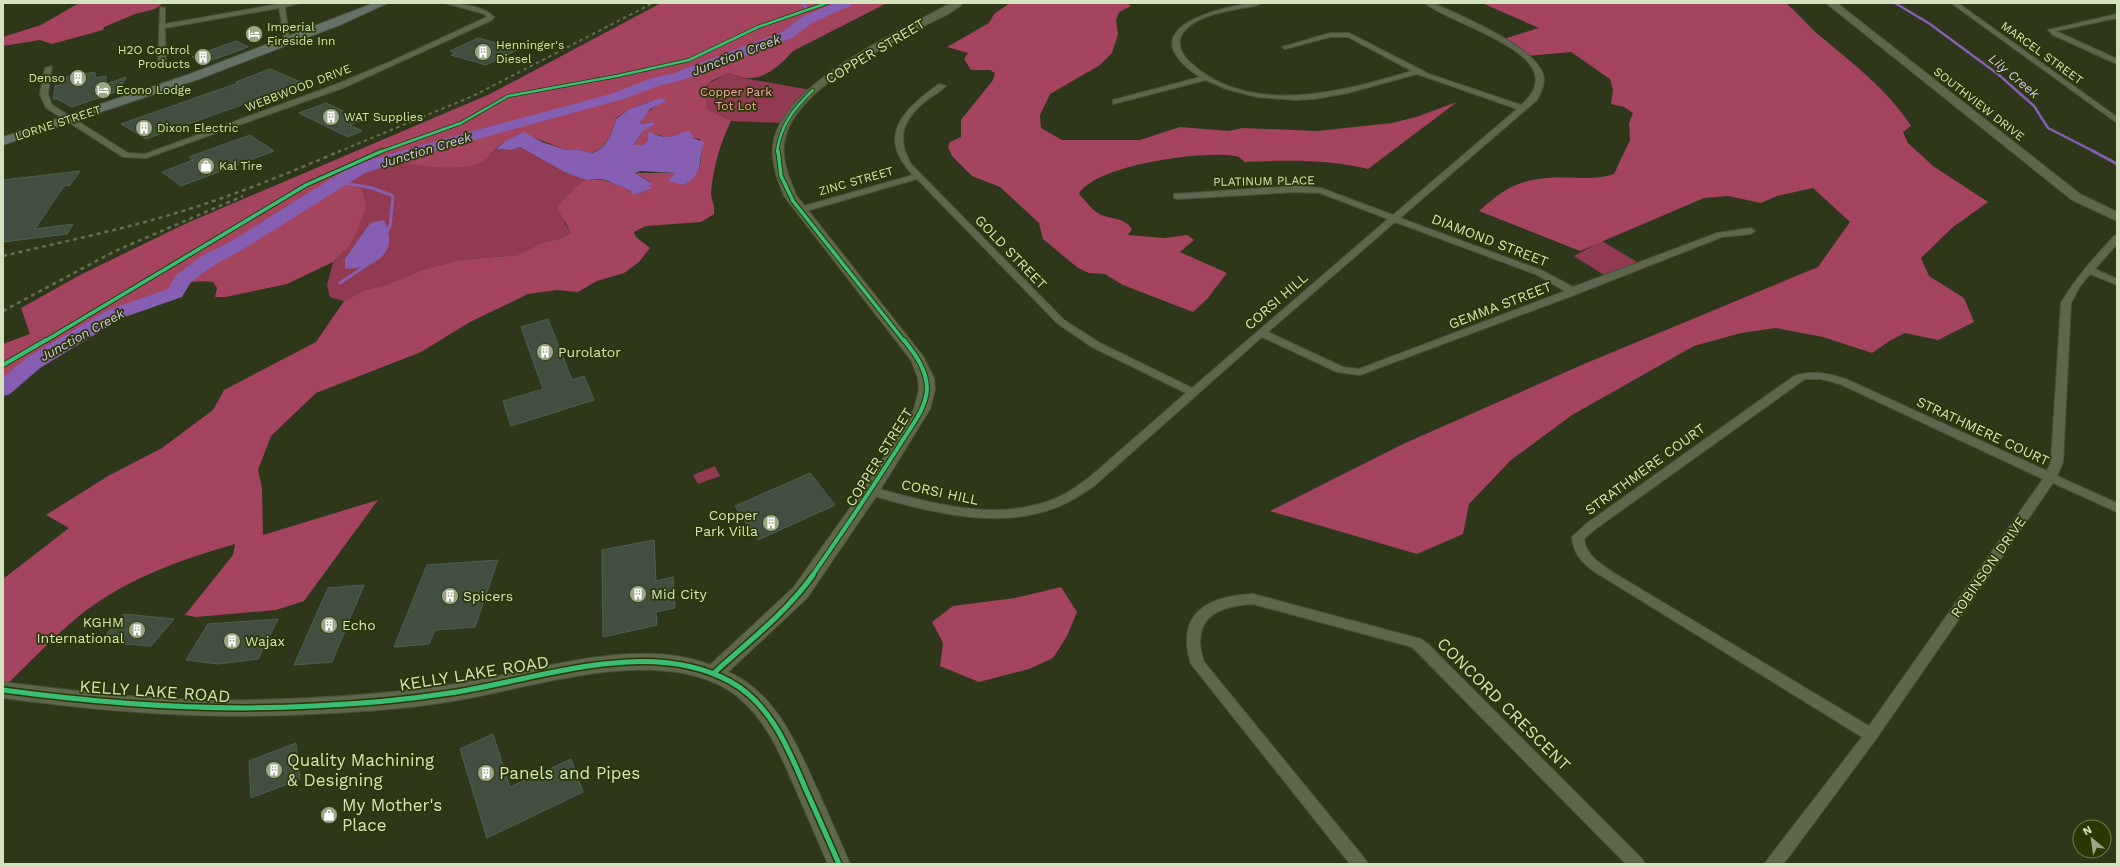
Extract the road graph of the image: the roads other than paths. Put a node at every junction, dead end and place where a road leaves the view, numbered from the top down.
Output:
1 (297, 3) edge
2 (383, 3) edge
3 (448, 3) edge
4 (958, 3) edge
5 (1259, 3) edge
6 (1428, 3) edge
7 (1831, 3) edge
8 (1954, 3) edge
9 (281, 4) edge
10 (162, 8) dead end
11 (2117, 16) edge
12 (162, 27) junction
13 (288, 43) junction
14 (1285, 47) dead end
15 (2117, 62) edge
16 (162, 64) dead end
17 (49, 68) dead end
18 (1417, 72) junction
19 (1206, 78) junction
20 (942, 86) dead end
21 (1116, 102) dead end
22 (1523, 108) junction
23 (70, 120) junction
24 (2117, 121) edge
25 (3, 141) edge
26 (918, 176) junction
27 (1177, 196) dead end
28 (800, 210) junction
29 (2117, 217) edge
30 (1394, 218) junction
31 (1751, 231) dead end
32 (2117, 238) edge
33 (2088, 270) junction
34 (2117, 282) edge
35 (1574, 292) junction
36 (1261, 333) junction
37 (1193, 392) junction
38 (2050, 478) junction
39 (870, 491) junction
40 (2117, 508) edge
41 (714, 673) junction
42 (3, 690) edge
43 (1871, 735) junction
44 (839, 864) edge
45 (1360, 864) edge
46 (1637, 864) edge
47 (1772, 864) edge

1 - 9 street
2 - 13 main road, LORNE STREET
3 - 23 street, WEBBWOOD DRIVE
4 - 28 street, COPPER STREET
5 - 19 street
6 - 22 street, CORSI HILL
7 - 29 street, SOUTHVIEW DRIVE
8 - 24 street, MARCEL STREET
9 - 12 street
9 - 13 street
10 - 12 street
11 - 15 street
12 - 16 street
13 - 23 main road, LORNE STREET
14 - 18 street
17 - 23 street
18 - 19 street
18 - 22 street
19 - 21 street
20 - 26 street, GOLD STREET
22 - 30 street, CORSI HILL
23 - 25 main road, LORNE STREET
26 - 28 street, ZINC STREET
26 - 37 street, GOLD STREET
27 - 30 street, PLATINUM PLACE
28 - 39 street, COPPER STREET
30 - 35 street, DIAMOND STREET
30 - 36 street, CORSI HILL
31 - 35 street, GEMMA STREET
32 - 33 street, ROBINSON DRIVE
33 - 34 street
33 - 38 street, ROBINSON DRIVE
35 - 36 street, GEMMA STREET
36 - 37 street, CORSI HILL
37 - 39 street, CORSI HILL
38 - 40 street
38 - 43 street, ROBINSON DRIVE
38 - 43 street, STRATHMERE COURT
39 - 41 street, COPPER STREET
41 - 42 street, KELLY LAKE ROAD
41 - 44 street, KELLY LAKE ROAD
43 - 47 street, ROBINSON DRIVE
45 - 46 street, CONCORD CRESCENT

